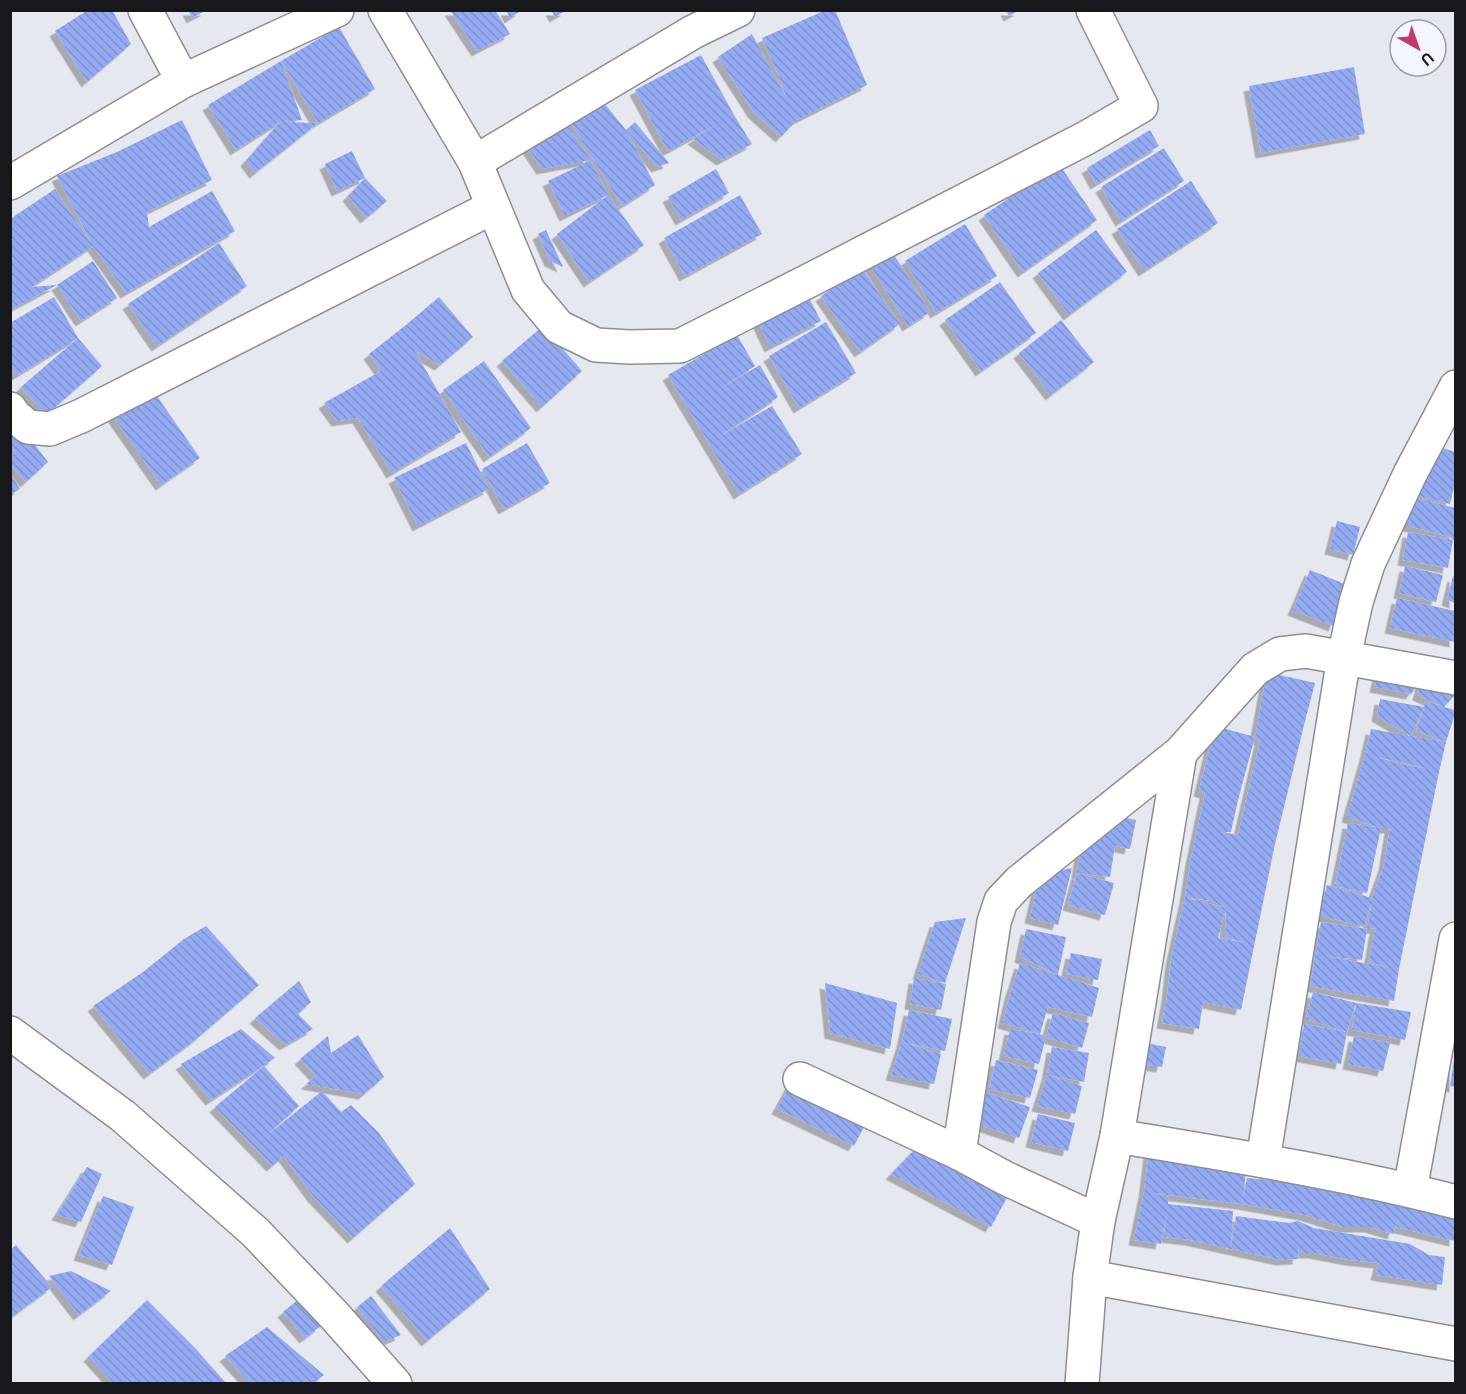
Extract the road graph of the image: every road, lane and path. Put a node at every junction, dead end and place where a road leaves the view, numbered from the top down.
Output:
1 (145, 10) edge
2 (337, 10) edge
3 (385, 10) edge
4 (738, 10) edge
5 (1093, 10) edge
6 (183, 81) junction
7 (475, 162) junction
8 (10, 183) edge
9 (493, 207) junction
10 (1455, 387) edge
11 (10, 409) edge
12 (1344, 657) junction
13 (1455, 678) edge
14 (1180, 753) junction
15 (1455, 939) edge
16 (10, 1033) edge
17 (800, 1079) dead end
18 (1117, 1136) junction
19 (958, 1153) junction
20 (1263, 1160) junction
21 (1410, 1190) junction
22 (1455, 1202) edge
23 (1098, 1221) junction
24 (1090, 1277) junction
25 (1455, 1344) edge
26 (395, 1383) edge
27 (1082, 1383) edge

1 - 6 street
2 - 6 street
3 - 7 street
4 - 7 street
5 - 9 street
6 - 8 street
7 - 9 street
9 - 11 street
10 - 12 street
12 - 13 street
12 - 14 street
12 - 20 street
14 - 18 street
14 - 19 street
15 - 21 street
16 - 26 street
17 - 19 street
18 - 20 street
18 - 23 street
19 - 23 street
20 - 21 street
21 - 22 street
23 - 24 street
24 - 25 street
24 - 27 street

